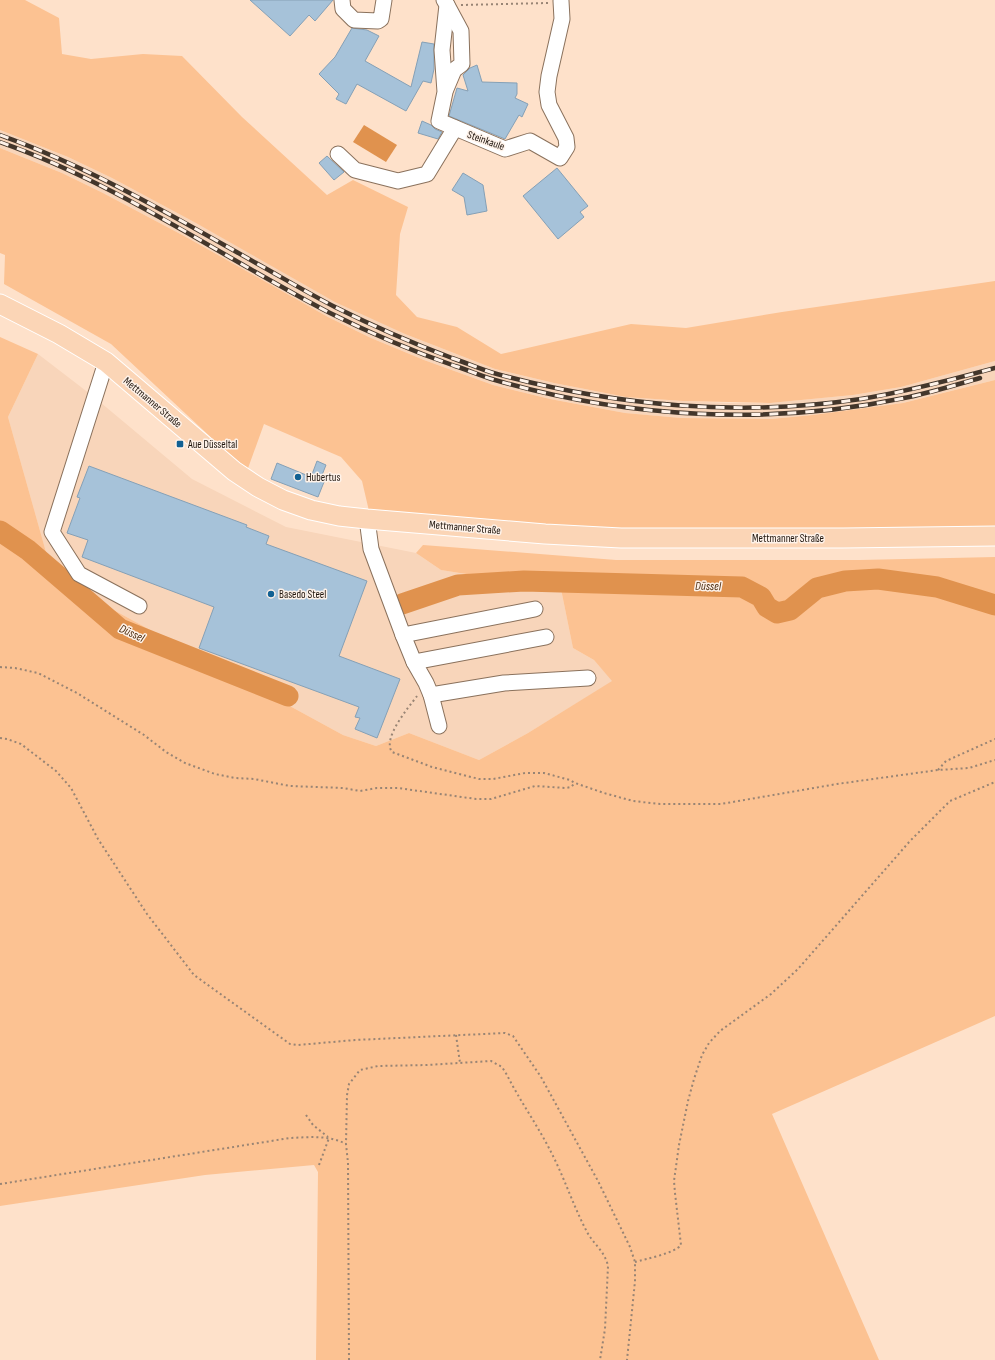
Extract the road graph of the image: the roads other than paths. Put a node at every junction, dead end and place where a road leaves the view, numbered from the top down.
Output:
1 (342, 0) edge
2 (384, 0) edge
3 (561, 1) road end
4 (446, 3) edge
5 (455, 128) junction
6 (338, 154) dead end
7 (0, 304) edge
8 (106, 362) junction
9 (367, 520) junction
10 (995, 536) edge
11 (139, 606) dead end
12 (535, 609) dead end
13 (403, 635) junction
14 (546, 637) dead end
15 (414, 662) junction
16 (588, 678) dead end
17 (428, 689) junction
18 (439, 726) dead end

1 - 2 lane
3 - 5 lane, Steinkaule
4 - 5 lane, Steinkaule
5 - 6 lane
7 - 8 main road, Mettmanner Straße
8 - 9 main road, Mettmanner Straße
8 - 11 lane
9 - 10 main road, Mettmanner Straße
9 - 13 lane
12 - 13 lane
13 - 15 lane
14 - 15 lane
15 - 17 lane
16 - 17 lane
17 - 18 lane

